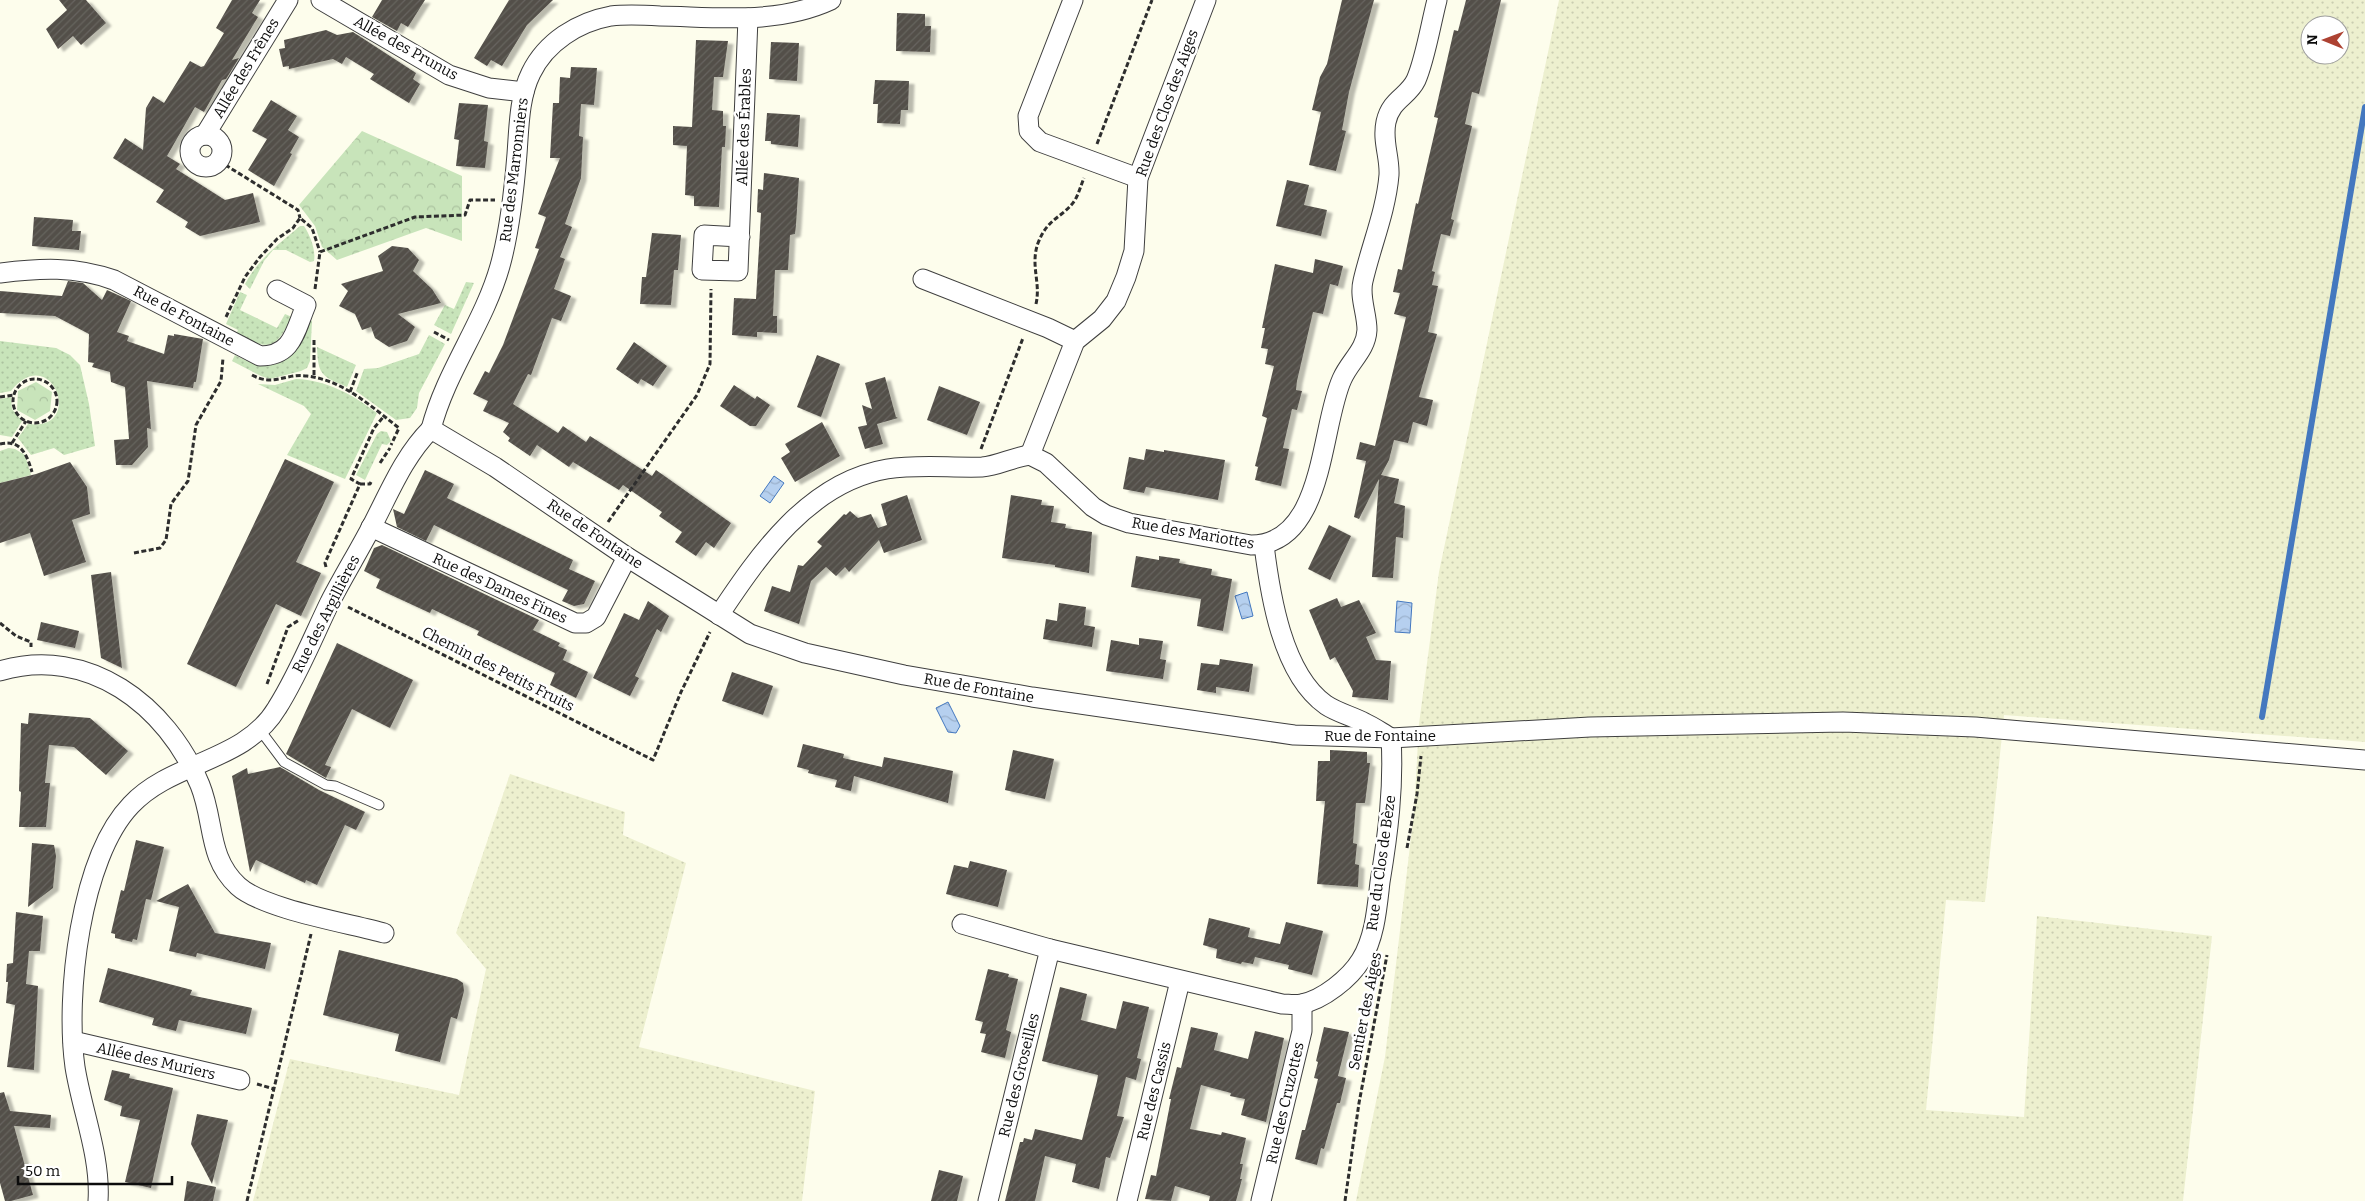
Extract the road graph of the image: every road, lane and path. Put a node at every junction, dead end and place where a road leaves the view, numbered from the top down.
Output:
1 (288, 0) edge
2 (320, 0) edge
3 (831, 0) edge
4 (1073, 0) edge
5 (1152, 0) edge
6 (1206, 0) edge
7 (1437, 0) edge
8 (628, 8) edge
9 (748, 18) junction
10 (524, 92) junction
11 (205, 135) junction
12 (219, 161) junction
13 (1090, 161) junction
14 (1138, 178) junction
15 (513, 201) junction
16 (300, 218) junction
17 (740, 237) junction
18 (320, 252) junction
19 (711, 270) junction
20 (0, 273) edge
21 (923, 279) dead end
22 (277, 290) dead end
23 (314, 293) dead end
24 (230, 310) dead end
25 (1030, 321) junction
26 (434, 332) dead end
27 (314, 336) dead end
28 (451, 341) dead end
29 (1075, 341) junction
30 (223, 353) dead end
31 (222, 360) junction
32 (230, 364) dead end
33 (358, 371) dead end
34 (244, 372) dead end
35 (314, 377) junction
36 (350, 392) junction
37 (14, 395) junction
38 (0, 397) edge
39 (384, 416) junction
40 (26, 421) junction
41 (431, 429) junction
42 (12, 443) junction
43 (0, 444) edge
44 (390, 448) junction
45 (396, 454) dead end
46 (1030, 455) junction
47 (983, 467) junction
48 (378, 468) dead end
49 (32, 472) dead end
50 (374, 476) dead end
51 (360, 484) junction
52 (371, 527) junction
53 (598, 537) junction
54 (1264, 545) junction
55 (134, 553) dead end
56 (627, 557) junction
57 (326, 571) dead end
58 (332, 598) junction
59 (306, 615) dead end
60 (719, 615) junction
61 (0, 623) edge
62 (31, 665) junction
63 (0, 671) edge
64 (266, 686) dead end
65 (260, 730) junction
66 (1422, 737) junction
67 (1391, 738) junction
68 (2365, 760) edge
69 (191, 767) junction
70 (378, 805) dead end
71 (1406, 853) dead end
72 (315, 915) junction
73 (962, 924) dead end
74 (384, 933) dead end
75 (1050, 949) junction
76 (1387, 951) dead end
77 (1180, 981) junction
78 (1302, 1004) junction
79 (73, 1041) junction
80 (240, 1080) dead end
81 (98, 1201) edge
82 (247, 1201) edge
83 (988, 1201) edge
84 (1127, 1201) edge
85 (1261, 1201) edge
86 (1344, 1201) edge

1 - 11 street, Allée des Frênes
2 - 10 street, Allée des Prunus
3 - 9 street, Rue des Marronniers
4 - 13 street
5 - 13 path
6 - 14 street, Rue des Clos des Aiges
7 - 54 street, Rue des Mariottes
8 - 9 street, Rue des Marronniers
8 - 10 street, Rue des Marronniers
9 - 17 street, Allée des Érables
10 - 15 street, Rue des Marronniers
11 - 12 street, Allée des Frênes
11 - 12 street, Allée des Frênes
12 - 16 path
13 - 14 street
13 - 25 path
14 - 29 street, Rue des Clos des Aiges
15 - 18 path
15 - 41 street, Rue des Marronniers
16 - 18 path
16 - 24 path
17 - 19 street, Allée des Érables
17 - 19 street
18 - 23 path
19 - 53 path
20 - 22 street, Rue de Fontaine
21 - 25 street
25 - 29 street
25 - 47 path
26 - 28 path
27 - 35 path
29 - 46 street
30 - 31 path
31 - 32 path
31 - 55 path
33 - 36 path
34 - 35 path
35 - 36 path
36 - 39 path
37 - 38 path
37 - 40 path
37 - 40 path
39 - 44 path
39 - 51 path
40 - 42 path
41 - 52 street, Rue des Argillières
41 - 53 street, Rue de Fontaine
42 - 43 path
42 - 49 path
44 - 45 path
44 - 48 path
46 - 47 street
46 - 54 street, Rue des Mariottes
47 - 60 street
50 - 51 path
51 - 57 path
52 - 56 street, Rue des Dames Fines
52 - 58 street, Rue des Argillières
53 - 56 street, Rue de Fontaine
54 - 67 street
56 - 60 street, Rue de Fontaine
58 - 60 path, Chemin des Petits Fruits
58 - 65 street, Rue des Argillières
59 - 64 path
60 - 67 street, Rue de Fontaine
61 - 62 path
62 - 63 street
62 - 69 street
65 - 69 street, Rue des Argillières
65 - 70 lane
66 - 67 street, Rue de Fontaine
66 - 68 street, Rue de Fontaine
66 - 71 path
67 - 78 street, Rue du Clos de Bèze
69 - 72 street
69 - 79 street, Rue des Argillières
72 - 74 street
72 - 82 path
73 - 75 street, Rue du Clos de Bèze
75 - 77 street, Rue du Clos de Bèze
75 - 83 street, Rue des Groseilles
76 - 86 path, Sentier des Aiges
77 - 78 street, Rue du Clos de Bèze
77 - 84 street, Rue des Cassis
78 - 85 street, Rue des Cruzottes
79 - 80 street, Allée des Muriers
79 - 81 street, Rue des Argillières

